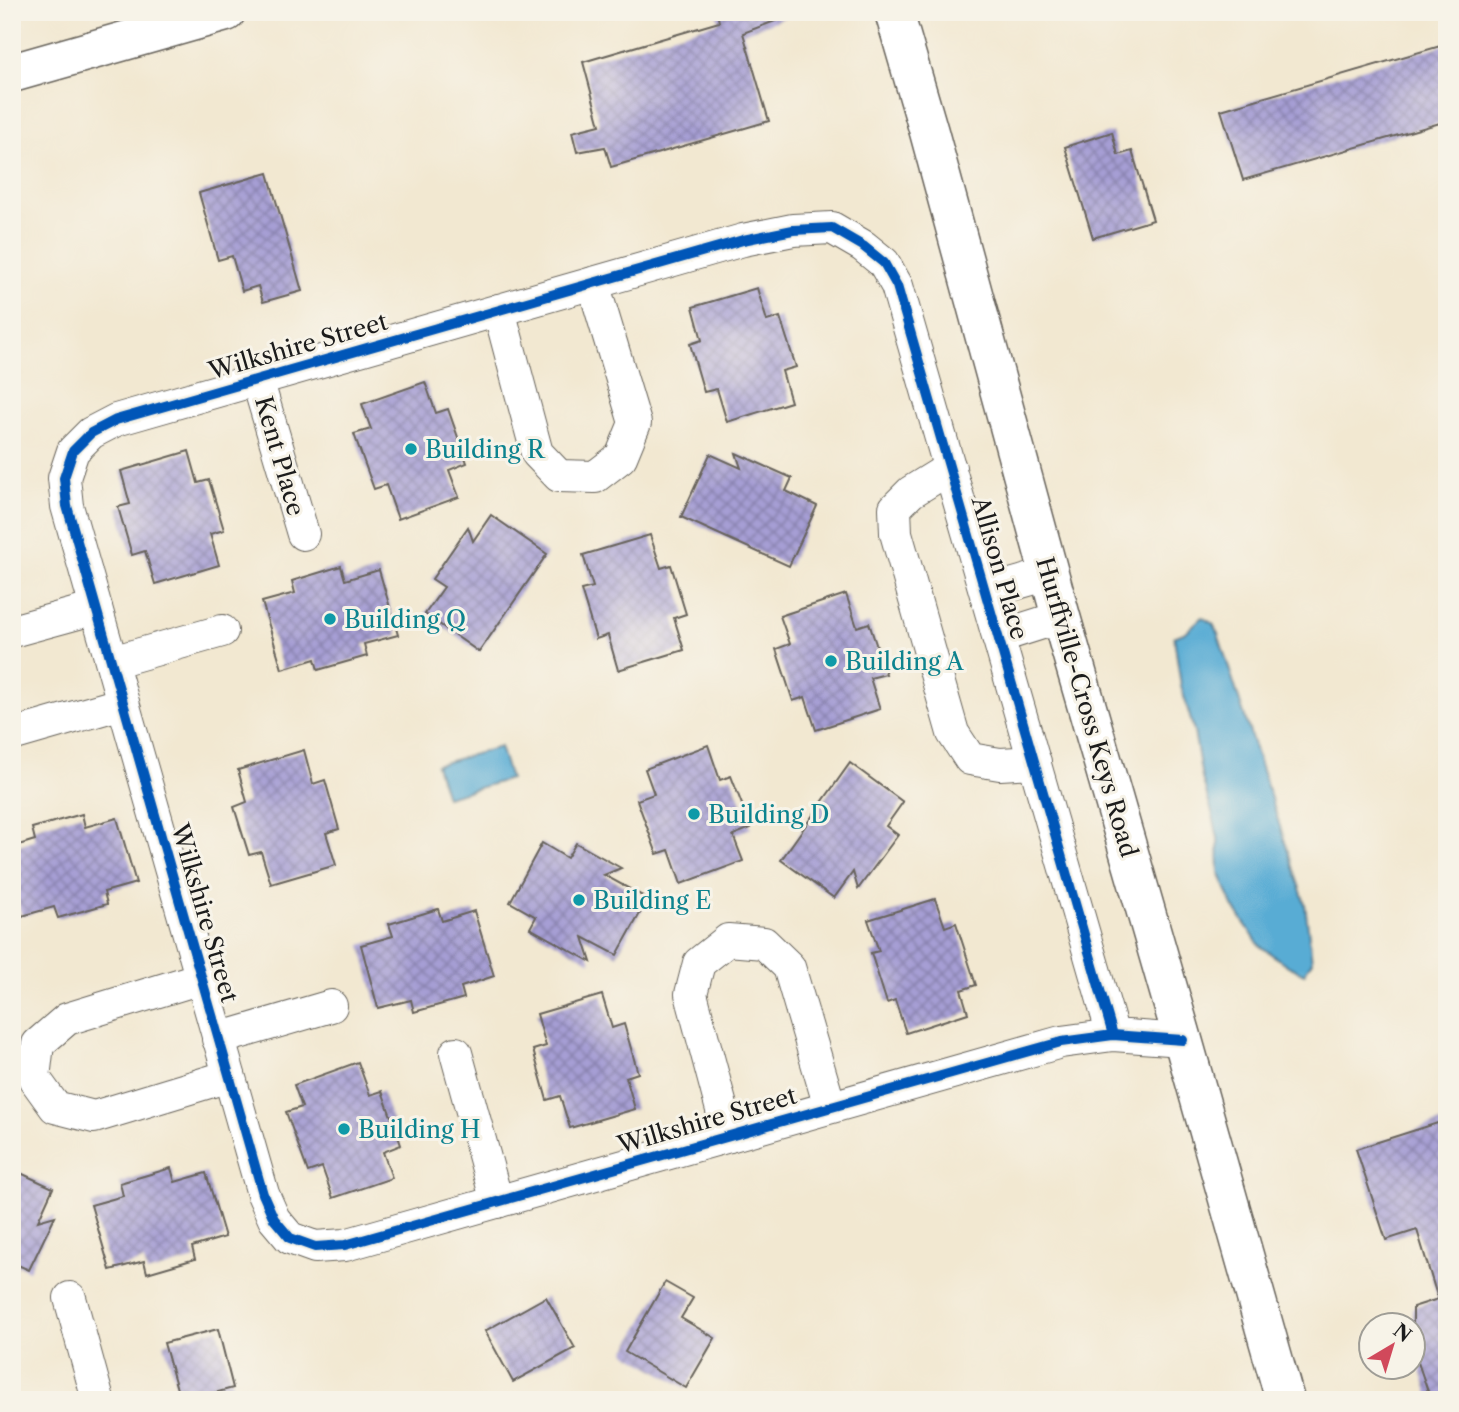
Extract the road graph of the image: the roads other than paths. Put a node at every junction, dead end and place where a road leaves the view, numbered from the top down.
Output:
1 (226, 12) edge
2 (894, 12) edge
3 (12, 73) edge
4 (743, 240) joint
5 (593, 283) junction
6 (499, 310) junction
7 (257, 379) junction
8 (950, 468) junction
9 (303, 534) dead end
10 (1049, 574) junction
11 (986, 592) junction
12 (96, 608) junction
13 (1061, 618) junction
14 (12, 631) edge
15 (222, 631) dead end
16 (998, 636) junction
17 (111, 662) junction
18 (123, 703) junction
19 (12, 735) edge
20 (1035, 762) junction
21 (201, 978) junction
22 (331, 1006) dead end
23 (1113, 1035) junction
24 (218, 1039) junction
25 (1183, 1040) junction
26 (456, 1053) dead end
27 (229, 1076) junction
28 (830, 1107) junction
29 (729, 1136) junction
30 (497, 1202) junction
31 (70, 1298) dead end
32 (98, 1400) edge
33 (1285, 1400) edge

1 - 3 main road
2 - 10 main road, Hurffville-Cross Keys Road
4 - 5 street, Wilkshire Street
4 - 8 street, Allison Place
5 - 6 street, Wilkshire Street
5 - 6 street
6 - 7 street, Wilkshire Street
7 - 9 street, Kent Place
7 - 12 street, Wilkshire Street
8 - 11 street, Allison Place
8 - 20 street
10 - 11 street, Allison Place
10 - 13 main road, Hurffville-Cross Keys Road
11 - 16 street, Allison Place
12 - 14 street
12 - 17 street, Wilkshire Street
13 - 16 street, Allison Place
13 - 25 main road, Hurffville-Cross Keys Road
15 - 17 street
16 - 20 street, Allison Place
17 - 18 street, Wilkshire Street
18 - 19 street
18 - 21 street, Wilkshire Street
20 - 23 street, Allison Place
21 - 24 street, Wilkshire Street
21 - 27 street
22 - 24 street
23 - 25 street, Wilkshire Street
23 - 28 street, Wilkshire Street
24 - 27 street, Wilkshire Street
25 - 33 main road, Hurffville-Cross Keys Road
26 - 30 street
27 - 30 street, Wilkshire Street
28 - 29 street, Wilkshire Street
28 - 29 street
29 - 30 street, Wilkshire Street
31 - 32 street

